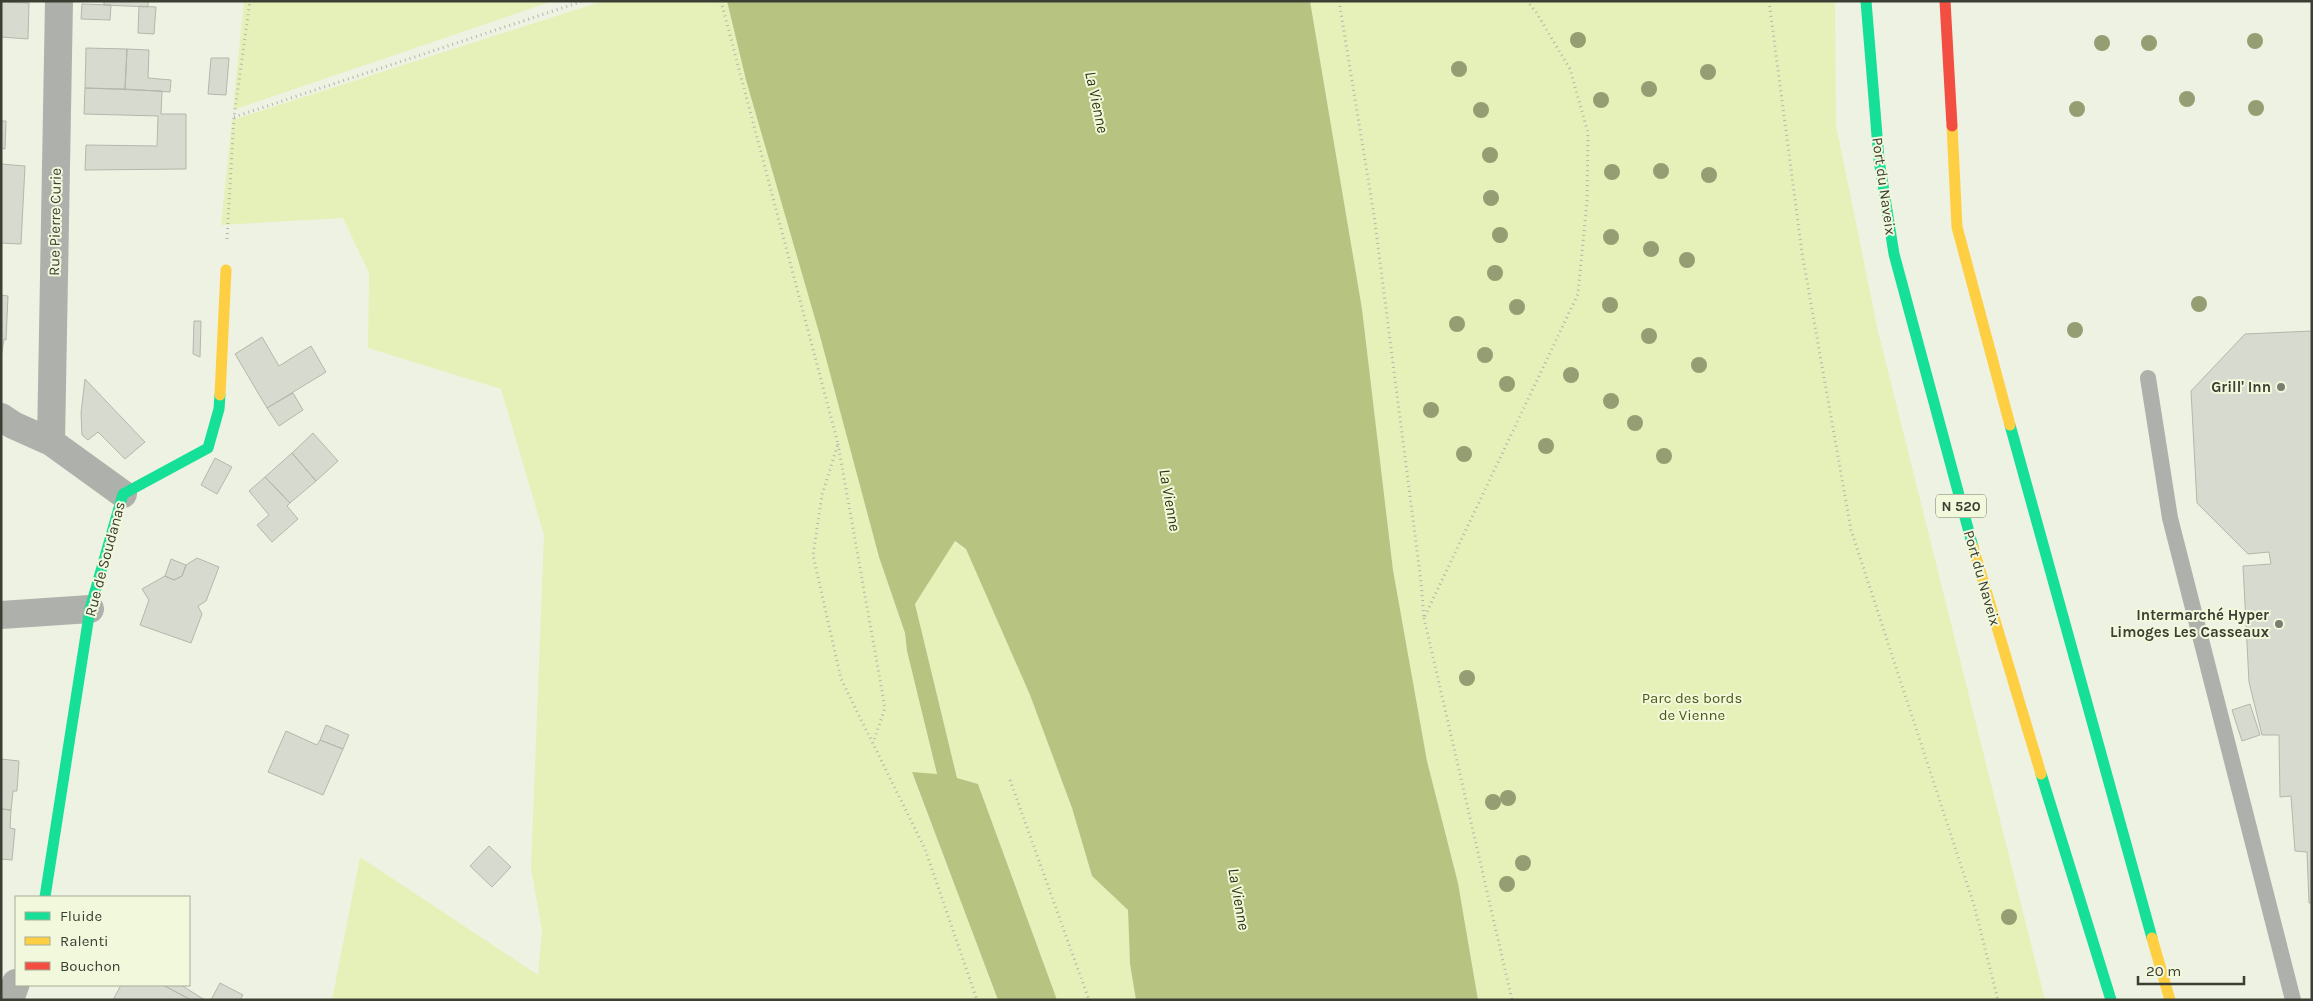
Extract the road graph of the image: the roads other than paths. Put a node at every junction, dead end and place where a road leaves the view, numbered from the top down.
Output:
1 (59, 1) edge
2 (1866, 1) edge
3 (1945, 1) edge
4 (226, 270) road end
5 (2148, 378) dead end
6 (1, 417) edge
7 (51, 442) junction
8 (123, 494) junction
9 (90, 608) junction
10 (1, 615) edge
11 (45, 896) edge
12 (15, 986) edge
13 (10, 1000) edge
14 (2111, 1000) edge
15 (2170, 1000) edge
16 (2293, 1000) edge

1 - 7 street, Rue Pierre Curie
2 - 14 main road, Port du Naveix / N 520
3 - 15 main road
4 - 8 main road, Rue de Soudanas
5 - 16 lane
6 - 7 street
7 - 8 street
8 - 9 main road, Rue de Soudanas
9 - 10 street
9 - 11 main road, Rue de Soudanas
12 - 13 street

